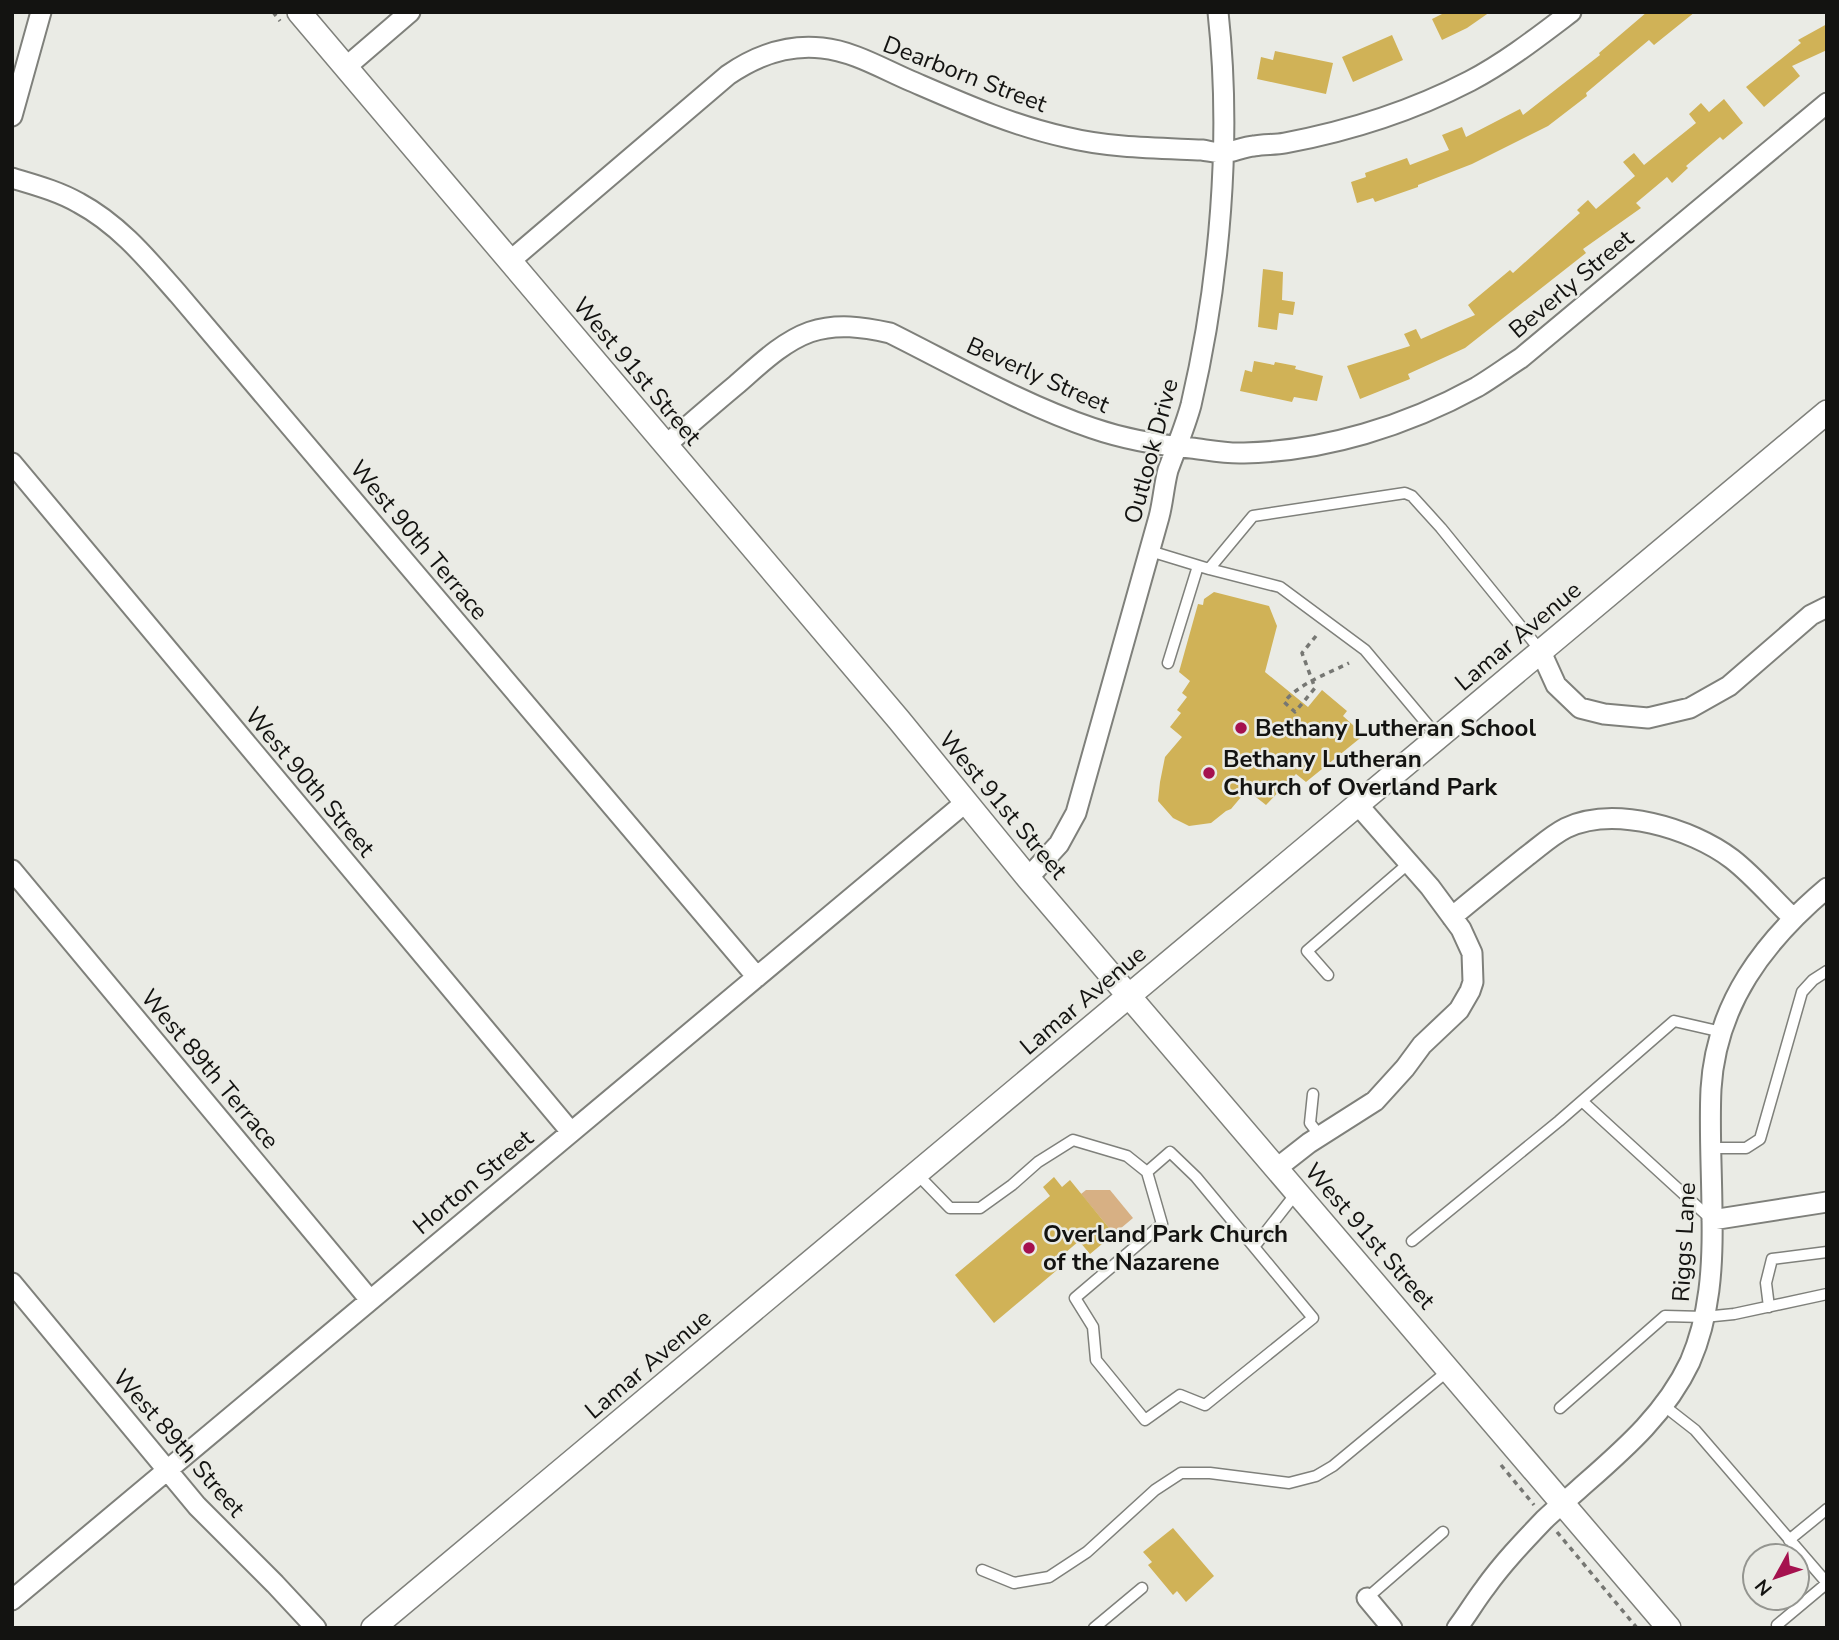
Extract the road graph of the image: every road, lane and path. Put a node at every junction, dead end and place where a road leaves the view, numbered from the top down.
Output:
1 (41, 12) edge
2 (299, 12) edge
3 (410, 12) edge
4 (1219, 12) edge
5 (1570, 12) edge
6 (346, 67) junction
7 (1827, 103) edge
8 (12, 116) edge
9 (1222, 153) junction
10 (12, 178) edge
11 (510, 261) junction
12 (1827, 412) edge
13 (666, 445) junction
14 (1177, 447) junction
15 (12, 463) edge
16 (1150, 551) junction
17 (1204, 568) junction
18 (1827, 607) edge
19 (1316, 636) dead end
20 (1541, 652) junction
21 (1168, 663) dead end
22 (1349, 663) dead end
23 (1312, 682) junction
24 (1438, 738) junction
25 (966, 802) junction
26 (1358, 805) junction
27 (1409, 863) junction
28 (12, 870) edge
29 (1028, 878) junction
30 (1827, 888) edge
31 (1452, 917) junction
32 (1793, 918) junction
33 (1827, 971) edge
34 (1328, 975) dead end
35 (757, 977) junction
36 (1129, 995) junction
37 (1722, 1032) junction
38 (1313, 1094) dead end
39 (1583, 1101) junction
40 (571, 1132) junction
41 (1320, 1136) junction
42 (1712, 1148) junction
43 (1277, 1168) junction
44 (1147, 1172) junction
45 (916, 1174) junction
46 (1297, 1192) junction
47 (1827, 1202) edge
48 (1712, 1220) junction
49 (1412, 1241) dead end
50 (1254, 1247) junction
51 (1827, 1252) edge
52 (12, 1283) edge
53 (1827, 1294) edge
54 (370, 1300) junction
55 (1769, 1307) junction
56 (1704, 1317) junction
57 (1449, 1370) junction
58 (1663, 1405) junction
59 (1560, 1408) dead end
60 (168, 1471) junction
61 (1563, 1503) junction
62 (1827, 1509) edge
63 (1443, 1532) dead end
64 (1789, 1540) junction
65 (982, 1570) dead end
66 (1827, 1583) edge
67 (1142, 1588) dead end
68 (1367, 1598) joint
69 (12, 1600) edge
70 (1777, 1625) dead end
71 (316, 1628) edge
72 (373, 1628) edge
73 (1094, 1628) edge
74 (1392, 1628) edge
75 (1457, 1628) edge
76 (1669, 1628) edge

1 - 8 street
2 - 6 street, West 91st Street
3 - 6 street
4 - 9 street, Outlook Drive
5 - 9 street, Dearborn Street
6 - 11 street, West 91st Street
7 - 14 street, Beverly Street
9 - 11 street, Dearborn Street
9 - 14 street, Outlook Drive
10 - 35 street, West 90th Terrace
11 - 13 street, West 91st Street
12 - 20 street, Lamar Avenue
13 - 14 street, Beverly Street
13 - 25 street, West 91st Street
14 - 16 street, Outlook Drive
15 - 40 street, West 90th Street
16 - 17 lane
16 - 29 street, Outlook Drive
17 - 20 lane
17 - 21 lane
17 - 24 lane
18 - 20 street
19 - 23 path
20 - 24 street, Lamar Avenue
22 - 23 path
23 - 23 path
24 - 26 street, Lamar Avenue
25 - 29 street, West 91st Street
25 - 35 street, Horton Street
26 - 27 street
26 - 36 street, Lamar Avenue
27 - 31 street
27 - 34 lane
28 - 54 street, West 89th Terrace
29 - 36 street, West 91st Street
30 - 32 street, Riggs Lane
31 - 32 street
31 - 41 street
32 - 37 street, Riggs Lane
33 - 42 lane
35 - 40 street, Horton Street
36 - 43 street, West 91st Street
36 - 45 street, Lamar Avenue
37 - 39 lane
37 - 42 street, Riggs Lane
38 - 41 lane
39 - 48 lane
39 - 49 lane
40 - 54 street, Horton Street
41 - 43 street
42 - 48 street, Riggs Lane
43 - 46 street, West 91st Street
44 - 45 lane
44 - 50 lane
44 - 50 lane
45 - 72 street, Lamar Avenue
46 - 50 lane
46 - 57 street, West 91st Street
47 - 48 street
48 - 56 street, Riggs Lane
51 - 55 lane
52 - 60 street, West 89th Street
53 - 55 lane
54 - 60 street, Horton Street
55 - 56 lane
56 - 58 street, Riggs Lane
56 - 59 lane
57 - 61 street, West 91st Street
57 - 65 lane
58 - 61 street, Riggs Lane
58 - 64 lane
60 - 69 street, Horton Street
60 - 71 street, West 89th Street
61 - 75 street, Riggs Lane
61 - 76 street, West 91st Street
62 - 64 lane
63 - 68 lane
64 - 66 lane
66 - 70 lane
67 - 73 lane
68 - 74 street

